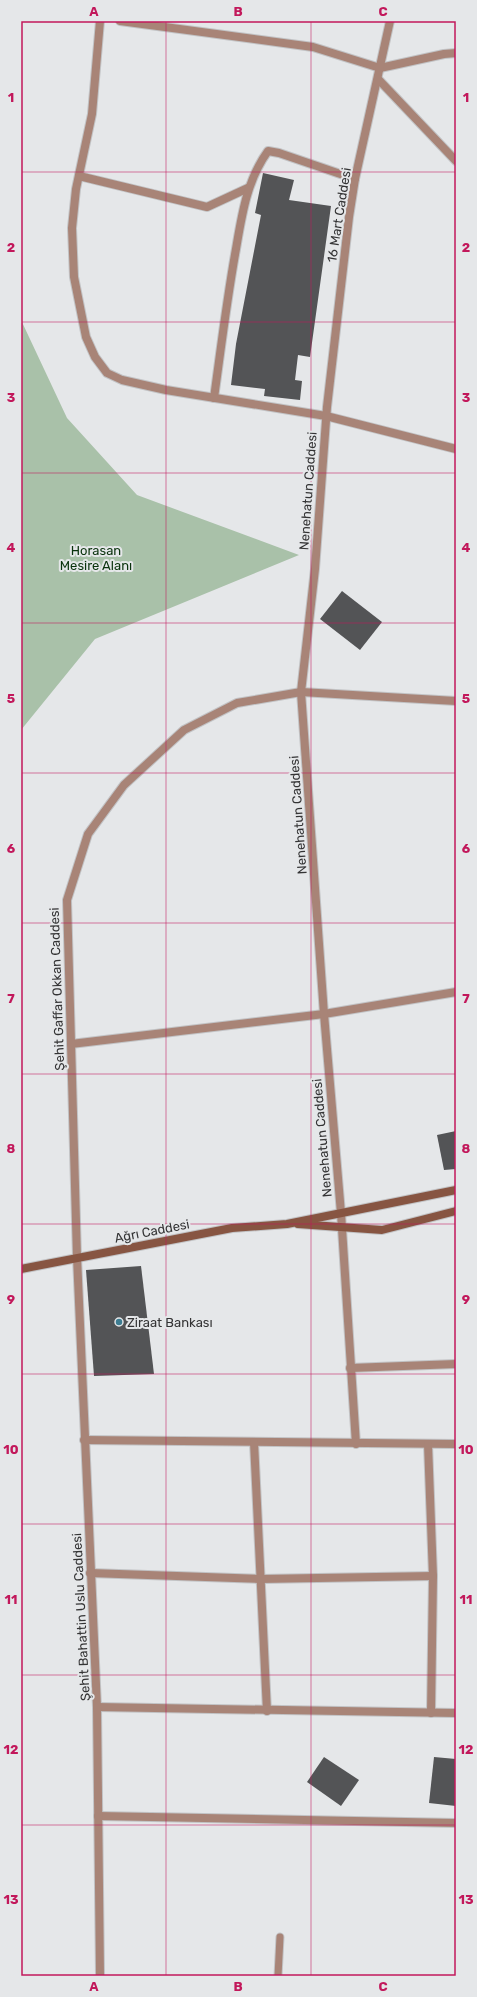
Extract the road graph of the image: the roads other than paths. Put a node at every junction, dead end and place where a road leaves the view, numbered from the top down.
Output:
1 (100, 21) edge
2 (120, 21) edge
3 (390, 21) edge
4 (456, 53) edge
5 (380, 68) junction
6 (378, 79) junction
7 (456, 161) edge
8 (79, 176) junction
9 (355, 179) junction
10 (248, 188) junction
11 (214, 398) junction
12 (326, 416) junction
13 (456, 449) edge
14 (301, 692) junction
15 (456, 701) edge
16 (456, 992) edge
17 (324, 1014) junction
18 (71, 1044) junction
19 (456, 1190) edge
20 (456, 1211) edge
21 (341, 1213) junction
22 (288, 1224) junction
23 (341, 1227) junction
24 (76, 1257) junction
25 (21, 1269) edge
26 (456, 1364) edge
27 (350, 1368) junction
28 (84, 1440) junction
29 (254, 1442) junction
30 (356, 1444) junction
31 (428, 1444) junction
32 (456, 1444) edge
33 (90, 1573) junction
34 (433, 1576) junction
35 (260, 1579) junction
36 (97, 1707) junction
37 (267, 1711) junction
38 (430, 1713) junction
39 (456, 1713) edge
40 (98, 1816) junction
41 (456, 1823) edge
42 (280, 1937) dead end
43 (100, 1976) edge
44 (278, 1976) edge

1 - 8 street
2 - 5 street
3 - 5 street, 16 Mart Caddesi
4 - 5 street
5 - 6 street, 16 Mart Caddesi
6 - 7 street
6 - 9 street, 16 Mart Caddesi
8 - 10 street
8 - 11 street
9 - 10 street
9 - 12 street, 16 Mart Caddesi
10 - 11 street
11 - 12 street
12 - 13 street
12 - 14 street, Nenehatun Caddesi
14 - 15 street, Şehit Gaffar Okkan Caddesi
14 - 17 street, Nenehatun Caddesi
14 - 18 street, Şehit Gaffar Okkan Caddesi
16 - 17 street
17 - 18 street
17 - 21 street, Nenehatun Caddesi
18 - 24 street, Şehit Gaffar Okkan Caddesi
19 - 21 main road, Ağrı Caddesi
20 - 23 main road, Ağrı Caddesi
21 - 22 main road, Ağrı Caddesi
21 - 23 street, Nenehatun Caddesi
22 - 23 main road, Ağrı Caddesi
22 - 24 main road, Ağrı Caddesi
23 - 27 street, Nenehatun Caddesi
24 - 25 main road, Ağrı Caddesi
24 - 28 street, Şehit Bahattin Uslu Caddesi
26 - 27 street
27 - 30 street, Nenehatun Caddesi
28 - 29 street
28 - 33 street, Şehit Bahattin Uslu Caddesi
29 - 30 street
29 - 35 street
30 - 31 street
31 - 32 street
31 - 34 street
33 - 35 street
33 - 36 street, Şehit Bahattin Uslu Caddesi
34 - 35 street
34 - 38 street
35 - 37 street
36 - 37 street
36 - 40 street, Şehit Bahattin Uslu Caddesi
37 - 38 street
38 - 39 street
40 - 41 street
40 - 43 street, Şehit Bahattin Uslu Caddesi
42 - 44 lane

